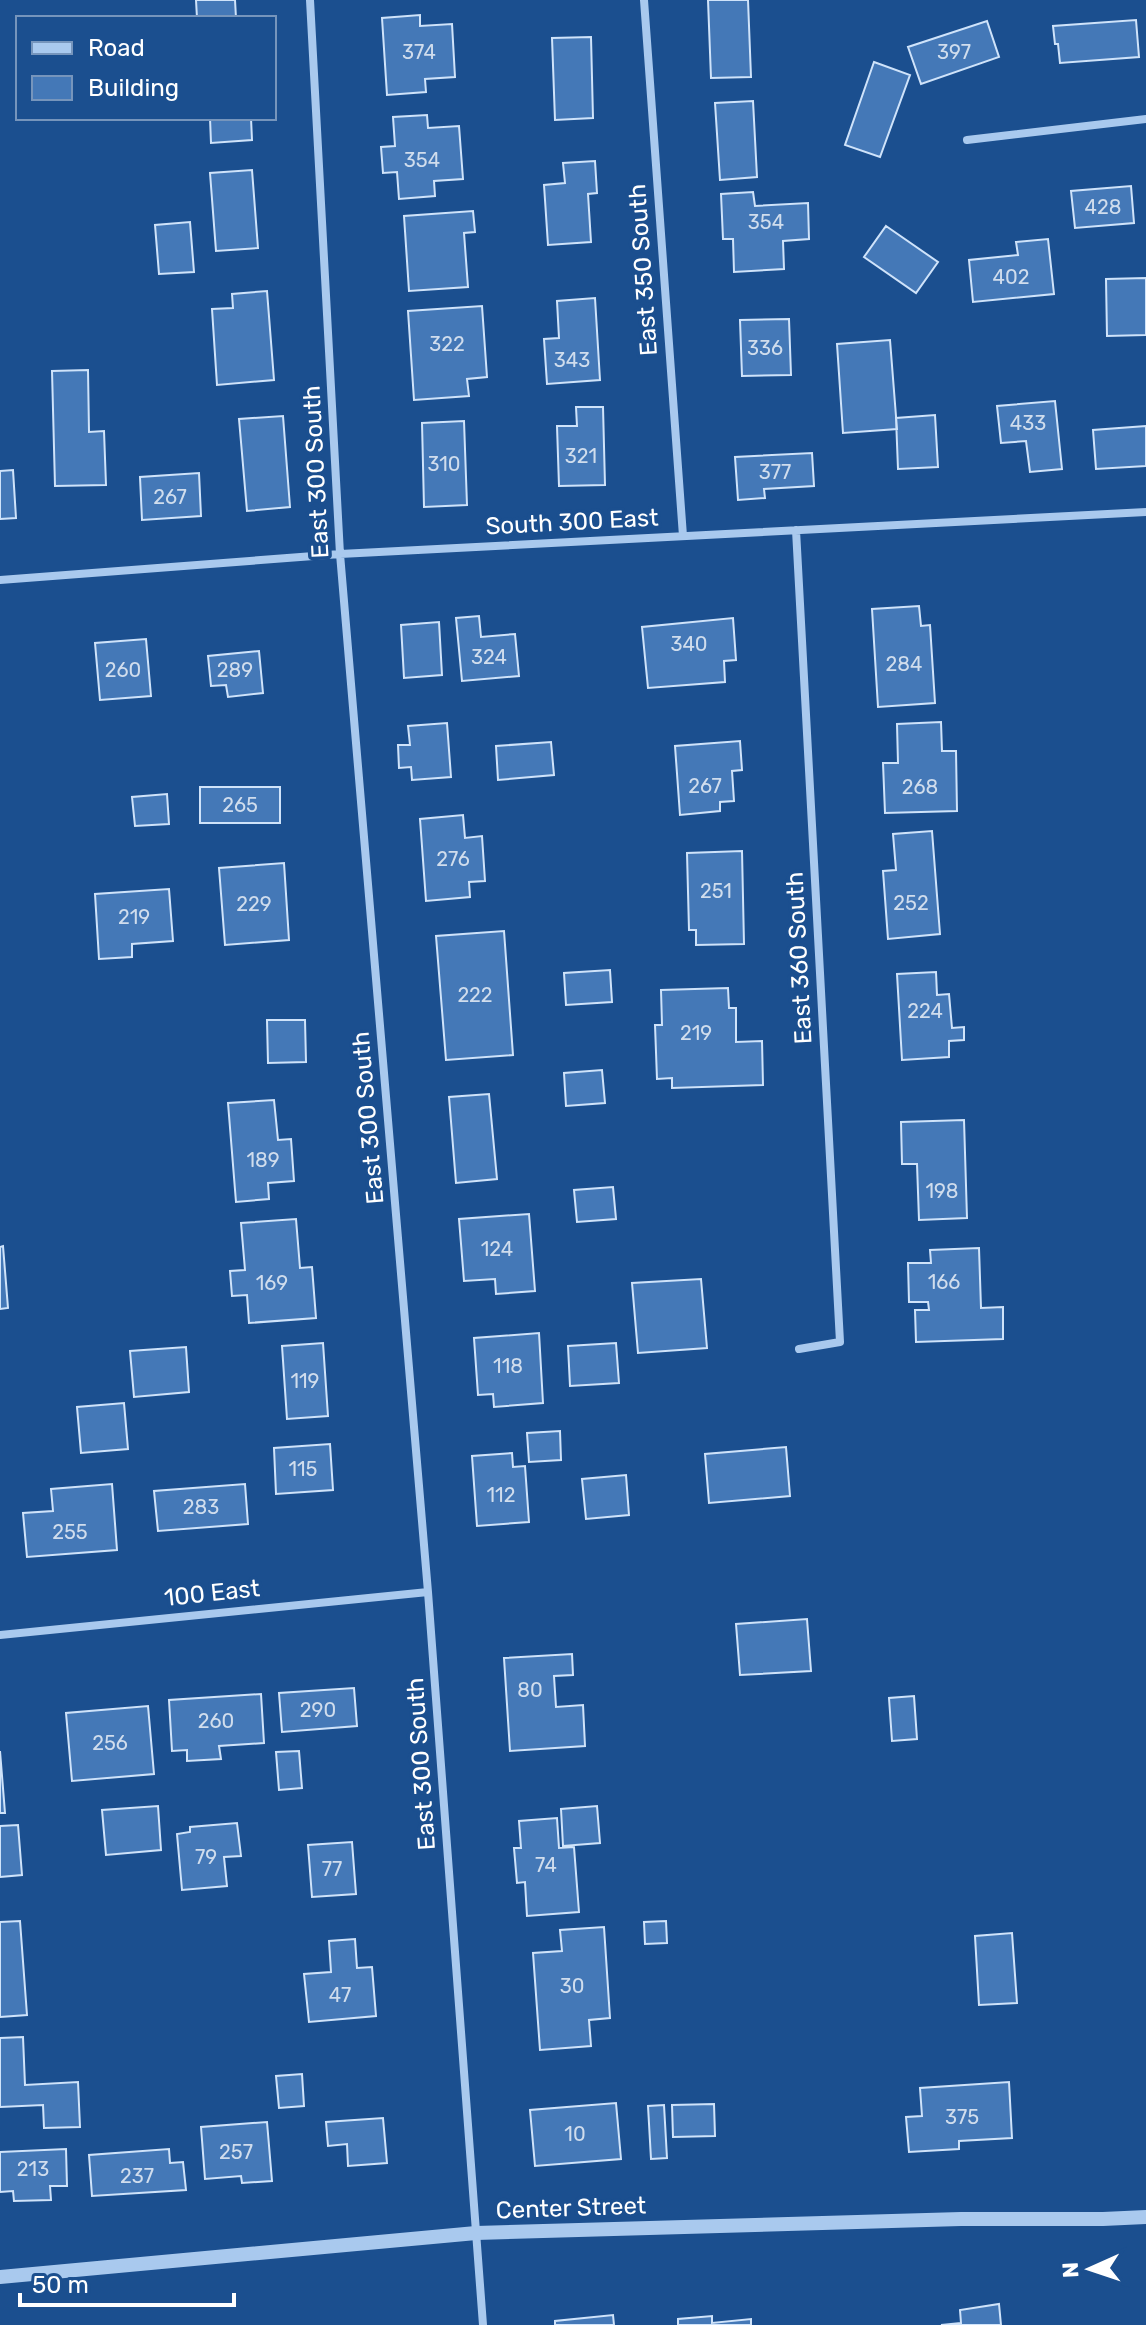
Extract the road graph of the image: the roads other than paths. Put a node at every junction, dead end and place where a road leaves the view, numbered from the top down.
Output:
1 (310, 0) edge
2 (644, 0) edge
3 (1146, 119) edge
4 (967, 140) dead end
5 (1146, 512) edge
6 (796, 530) junction
7 (683, 536) junction
8 (340, 554) junction
9 (0, 580) edge
10 (799, 1349) dead end
11 (428, 1592) junction
12 (0, 1635) edge
13 (1146, 2217) edge
14 (476, 2233) junction
15 (0, 2277) edge
16 (483, 2325) edge

1 - 8 street, East 300 South
2 - 7 street, East 350 South
3 - 4 street
5 - 6 street, South 300 East
6 - 7 street, South 300 East
6 - 10 street, East 360 South
7 - 8 street, South 300 East
8 - 9 street, South 300 East
8 - 11 street, East 300 South
11 - 12 street, 100 East
11 - 14 street, East 300 South
13 - 14 street, Center Street
14 - 15 street, Center Street
14 - 16 street, East 300 South

